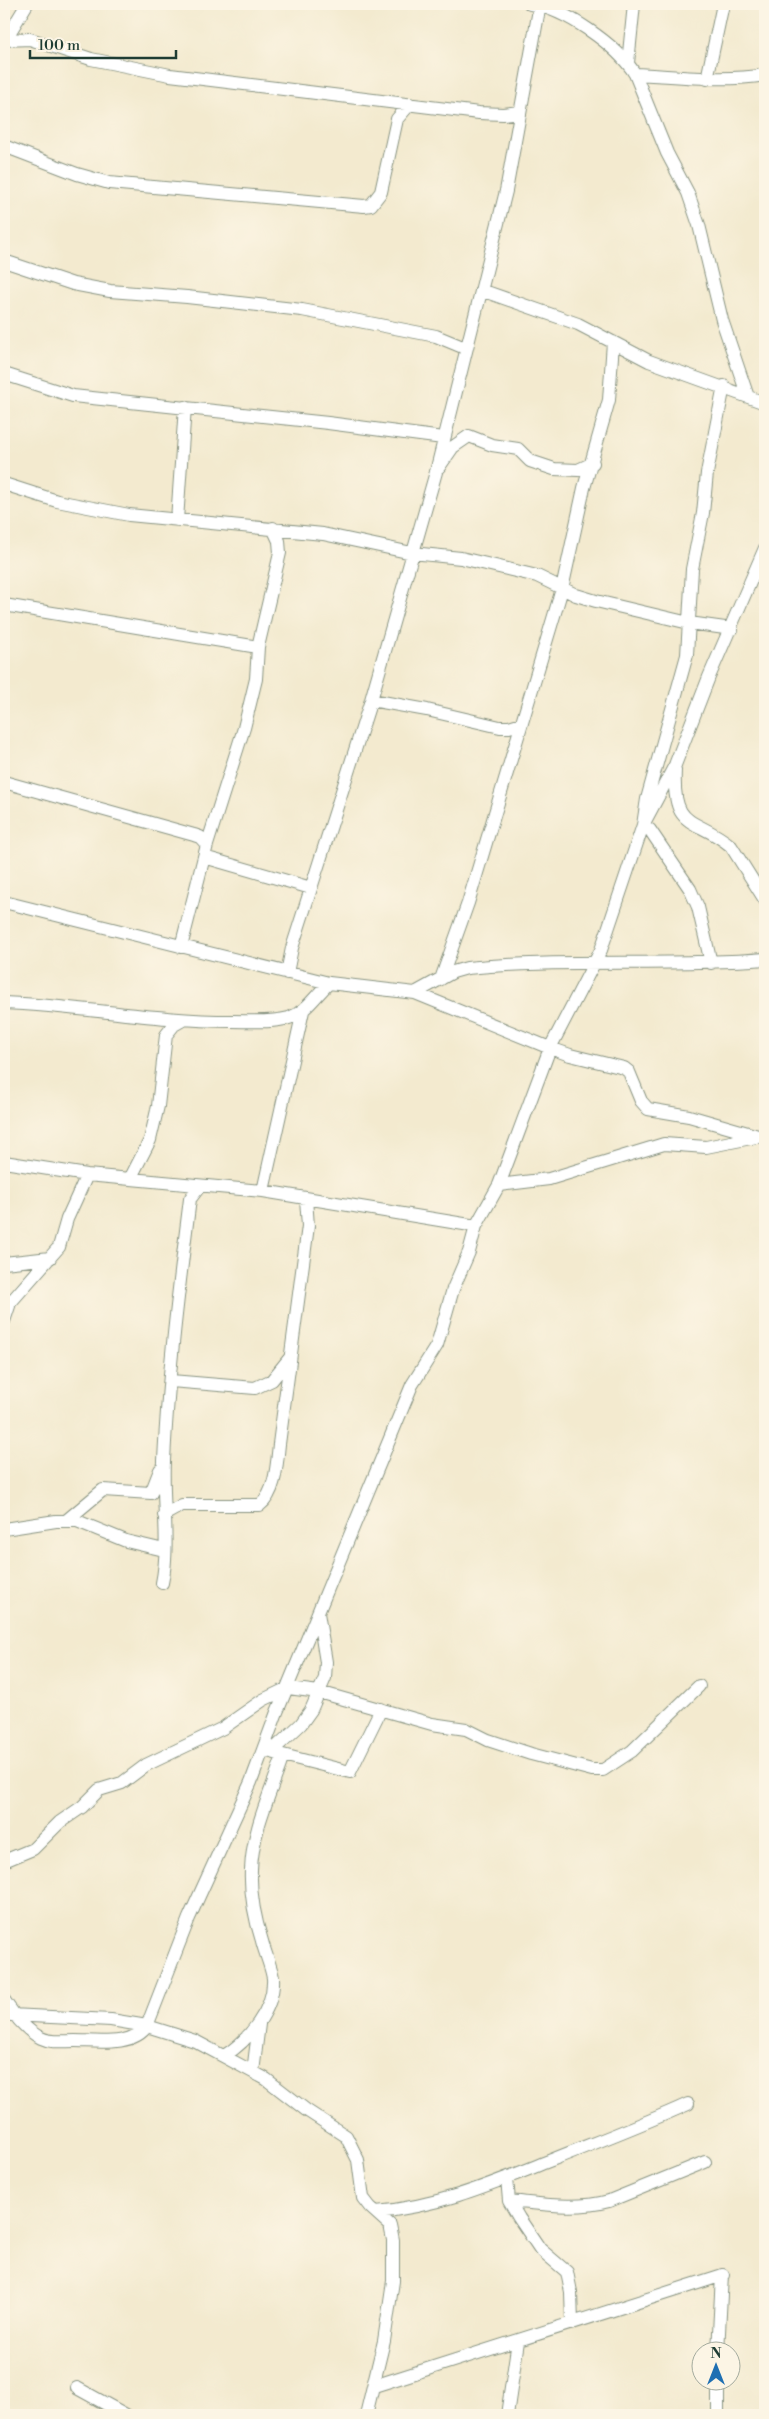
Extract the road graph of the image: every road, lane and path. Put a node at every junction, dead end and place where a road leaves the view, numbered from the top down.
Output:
1 (27, 4) edge
2 (537, 4) edge
3 (634, 4) edge
4 (722, 4) edge
5 (4, 41) edge
6 (628, 63) junction
7 (635, 74) junction
8 (765, 75) edge
9 (707, 79) junction
10 (410, 104) junction
11 (520, 112) junction
12 (4, 146) edge
13 (4, 261) edge
14 (480, 290) junction
15 (613, 342) junction
16 (466, 348) junction
17 (4, 374) edge
18 (724, 386) junction
19 (747, 394) junction
20 (765, 403) edge
21 (186, 407) junction
22 (443, 438) junction
23 (593, 463) junction
24 (436, 472) junction
25 (4, 484) edge
26 (177, 520) junction
27 (273, 528) junction
28 (765, 548) edge
29 (412, 553) junction
30 (562, 588) junction
31 (4, 605) edge
32 (689, 623) junction
33 (732, 629) junction
34 (258, 647) junction
35 (371, 700) junction
36 (522, 723) junction
37 (675, 765) junction
38 (4, 782) edge
39 (643, 825) junction
40 (205, 851) junction
41 (311, 888) junction
42 (765, 900) edge
43 (4, 902) edge
44 (181, 947) junction
45 (765, 958) edge
46 (594, 961) junction
47 (711, 963) junction
48 (287, 973) junction
49 (441, 979) junction
50 (329, 983) junction
51 (415, 993) junction
52 (4, 1004) edge
53 (303, 1011) junction
54 (183, 1020) junction
55 (550, 1048) junction
56 (762, 1137) edge
57 (141, 1161) junction
58 (4, 1162) edge
59 (87, 1175) junction
60 (130, 1179) junction
61 (157, 1182) junction
62 (182, 1184) junction
63 (499, 1185) junction
64 (200, 1186) junction
65 (263, 1191) junction
66 (190, 1199) junction
67 (306, 1199) junction
68 (476, 1226) junction
69 (50, 1258) junction
70 (4, 1263) edge
71 (4, 1321) edge
72 (290, 1357) junction
73 (171, 1381) junction
74 (164, 1463) junction
75 (164, 1515) junction
76 (67, 1520) junction
77 (4, 1529) edge
78 (164, 1550) junction
79 (162, 1583) dead end
80 (318, 1613) junction
81 (700, 1686) dead end
82 (288, 1688) junction
83 (319, 1692) junction
84 (381, 1709) junction
85 (272, 1753) junction
86 (4, 1861) edge
87 (4, 2000) edge
88 (9, 2015) edge
89 (258, 2024) junction
90 (147, 2026) junction
91 (224, 2056) junction
92 (253, 2072) junction
93 (688, 2104) dead end
94 (705, 2162) dead end
95 (507, 2178) junction
96 (509, 2202) junction
97 (376, 2212) junction
98 (572, 2324) junction
99 (518, 2341) junction
100 (719, 2342) edge
101 (374, 2386) junction
102 (77, 2388) dead end
103 (718, 2392) edge
104 (126, 2415) edge
105 (366, 2415) edge
106 (507, 2415) edge
107 (718, 2415) edge

1 - 5 street
2 - 6 street
2 - 11 street
3 - 6 street
4 - 9 street
5 - 10 street
6 - 7 street
7 - 9 street
7 - 19 street
8 - 9 street
10 - 11 street
10 - 12 street
11 - 14 street
13 - 16 street
14 - 15 street
14 - 16 street
15 - 18 street
15 - 23 street
16 - 22 street
17 - 21 street
18 - 19 street
18 - 32 street
19 - 20 street
21 - 22 street
21 - 26 street
22 - 24 street
23 - 24 street
23 - 30 street
24 - 29 street
25 - 26 street
26 - 27 street
27 - 29 street
27 - 34 street
28 - 33 street
29 - 30 street
29 - 35 street
30 - 32 street
30 - 36 street
31 - 34 street
32 - 33 street
32 - 39 street
33 - 37 street
34 - 40 street
35 - 36 street
35 - 41 street
36 - 49 street
37 - 39 street
37 - 42 street
38 - 40 street
39 - 46 street
39 - 47 street
40 - 41 street
40 - 44 street
41 - 48 street
43 - 44 street
44 - 48 street
45 - 47 street
46 - 47 street
46 - 49 street
46 - 55 street
48 - 50 street
49 - 51 street
50 - 51 street
50 - 53 street
51 - 55 street
52 - 54 street
53 - 54 street
53 - 65 street
54 - 57 street
55 - 56 street
55 - 63 street
56 - 63 street
57 - 60 street
57 - 61 street
58 - 59 street
59 - 60 street
59 - 69 street
60 - 61 street
61 - 62 street
62 - 64 street
62 - 66 street
63 - 68 street
64 - 65 street
64 - 66 street
65 - 67 street
66 - 73 street
67 - 68 street
67 - 72 street
68 - 80 street
69 - 70 street
69 - 71 street
72 - 73 street
72 - 75 street
73 - 74 street
74 - 75 street
74 - 76 street
75 - 78 street
76 - 77 street
76 - 78 street
78 - 79 street
80 - 82 street
80 - 83 street
81 - 84 street
82 - 83 street
82 - 85 street
82 - 86 street
83 - 84 street
83 - 85 street
84 - 85 street
85 - 89 street
85 - 90 street
87 - 88 street
88 - 90 street
88 - 90 street
89 - 91 street
89 - 92 street
90 - 91 street
91 - 92 street
92 - 97 street
93 - 95 street
94 - 96 street
95 - 96 street
95 - 97 street
96 - 98 street
97 - 101 street
98 - 99 street
98 - 100 street
99 - 101 street
99 - 106 street
101 - 105 street
102 - 104 street
103 - 107 street

